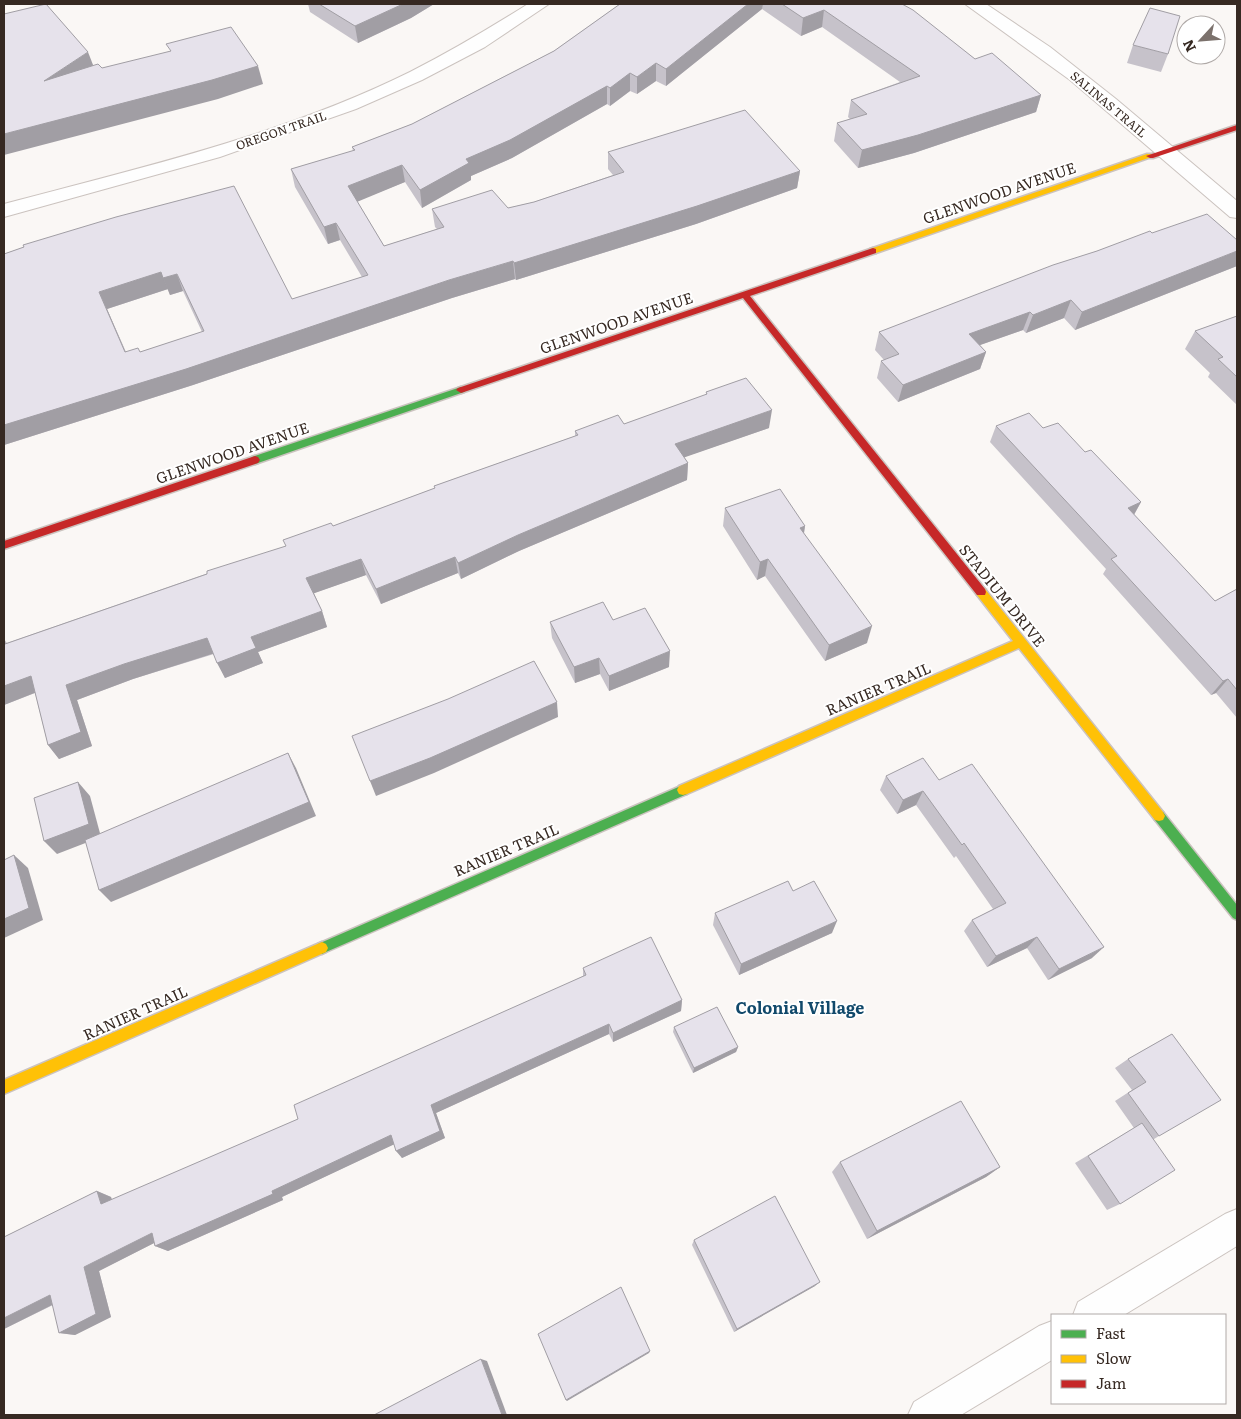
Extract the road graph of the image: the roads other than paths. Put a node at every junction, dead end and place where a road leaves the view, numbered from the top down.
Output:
1 (540, 4) edge
2 (974, 4) edge
3 (1237, 127) edge
4 (1166, 152) junction
5 (4, 211) edge
6 (1237, 212) edge
7 (744, 294) junction
8 (4, 545) edge
9 (1022, 642) junction
10 (1237, 914) edge
11 (4, 1087) edge
12 (1237, 1226) edge
13 (1093, 1314) edge
14 (1051, 1340) edge
15 (927, 1415) edge

1 - 5 street, OREGON TRAIL
2 - 4 street, SALINAS TRAIL
3 - 4 street, GLENWOOD AVENUE
4 - 6 street, SALINAS TRAIL
4 - 7 street, GLENWOOD AVENUE
7 - 8 street, GLENWOOD AVENUE
7 - 9 street, STADIUM DRIVE
9 - 10 street, STADIUM DRIVE
9 - 11 street, RANIER TRAIL
12 - 13 street
14 - 15 street

